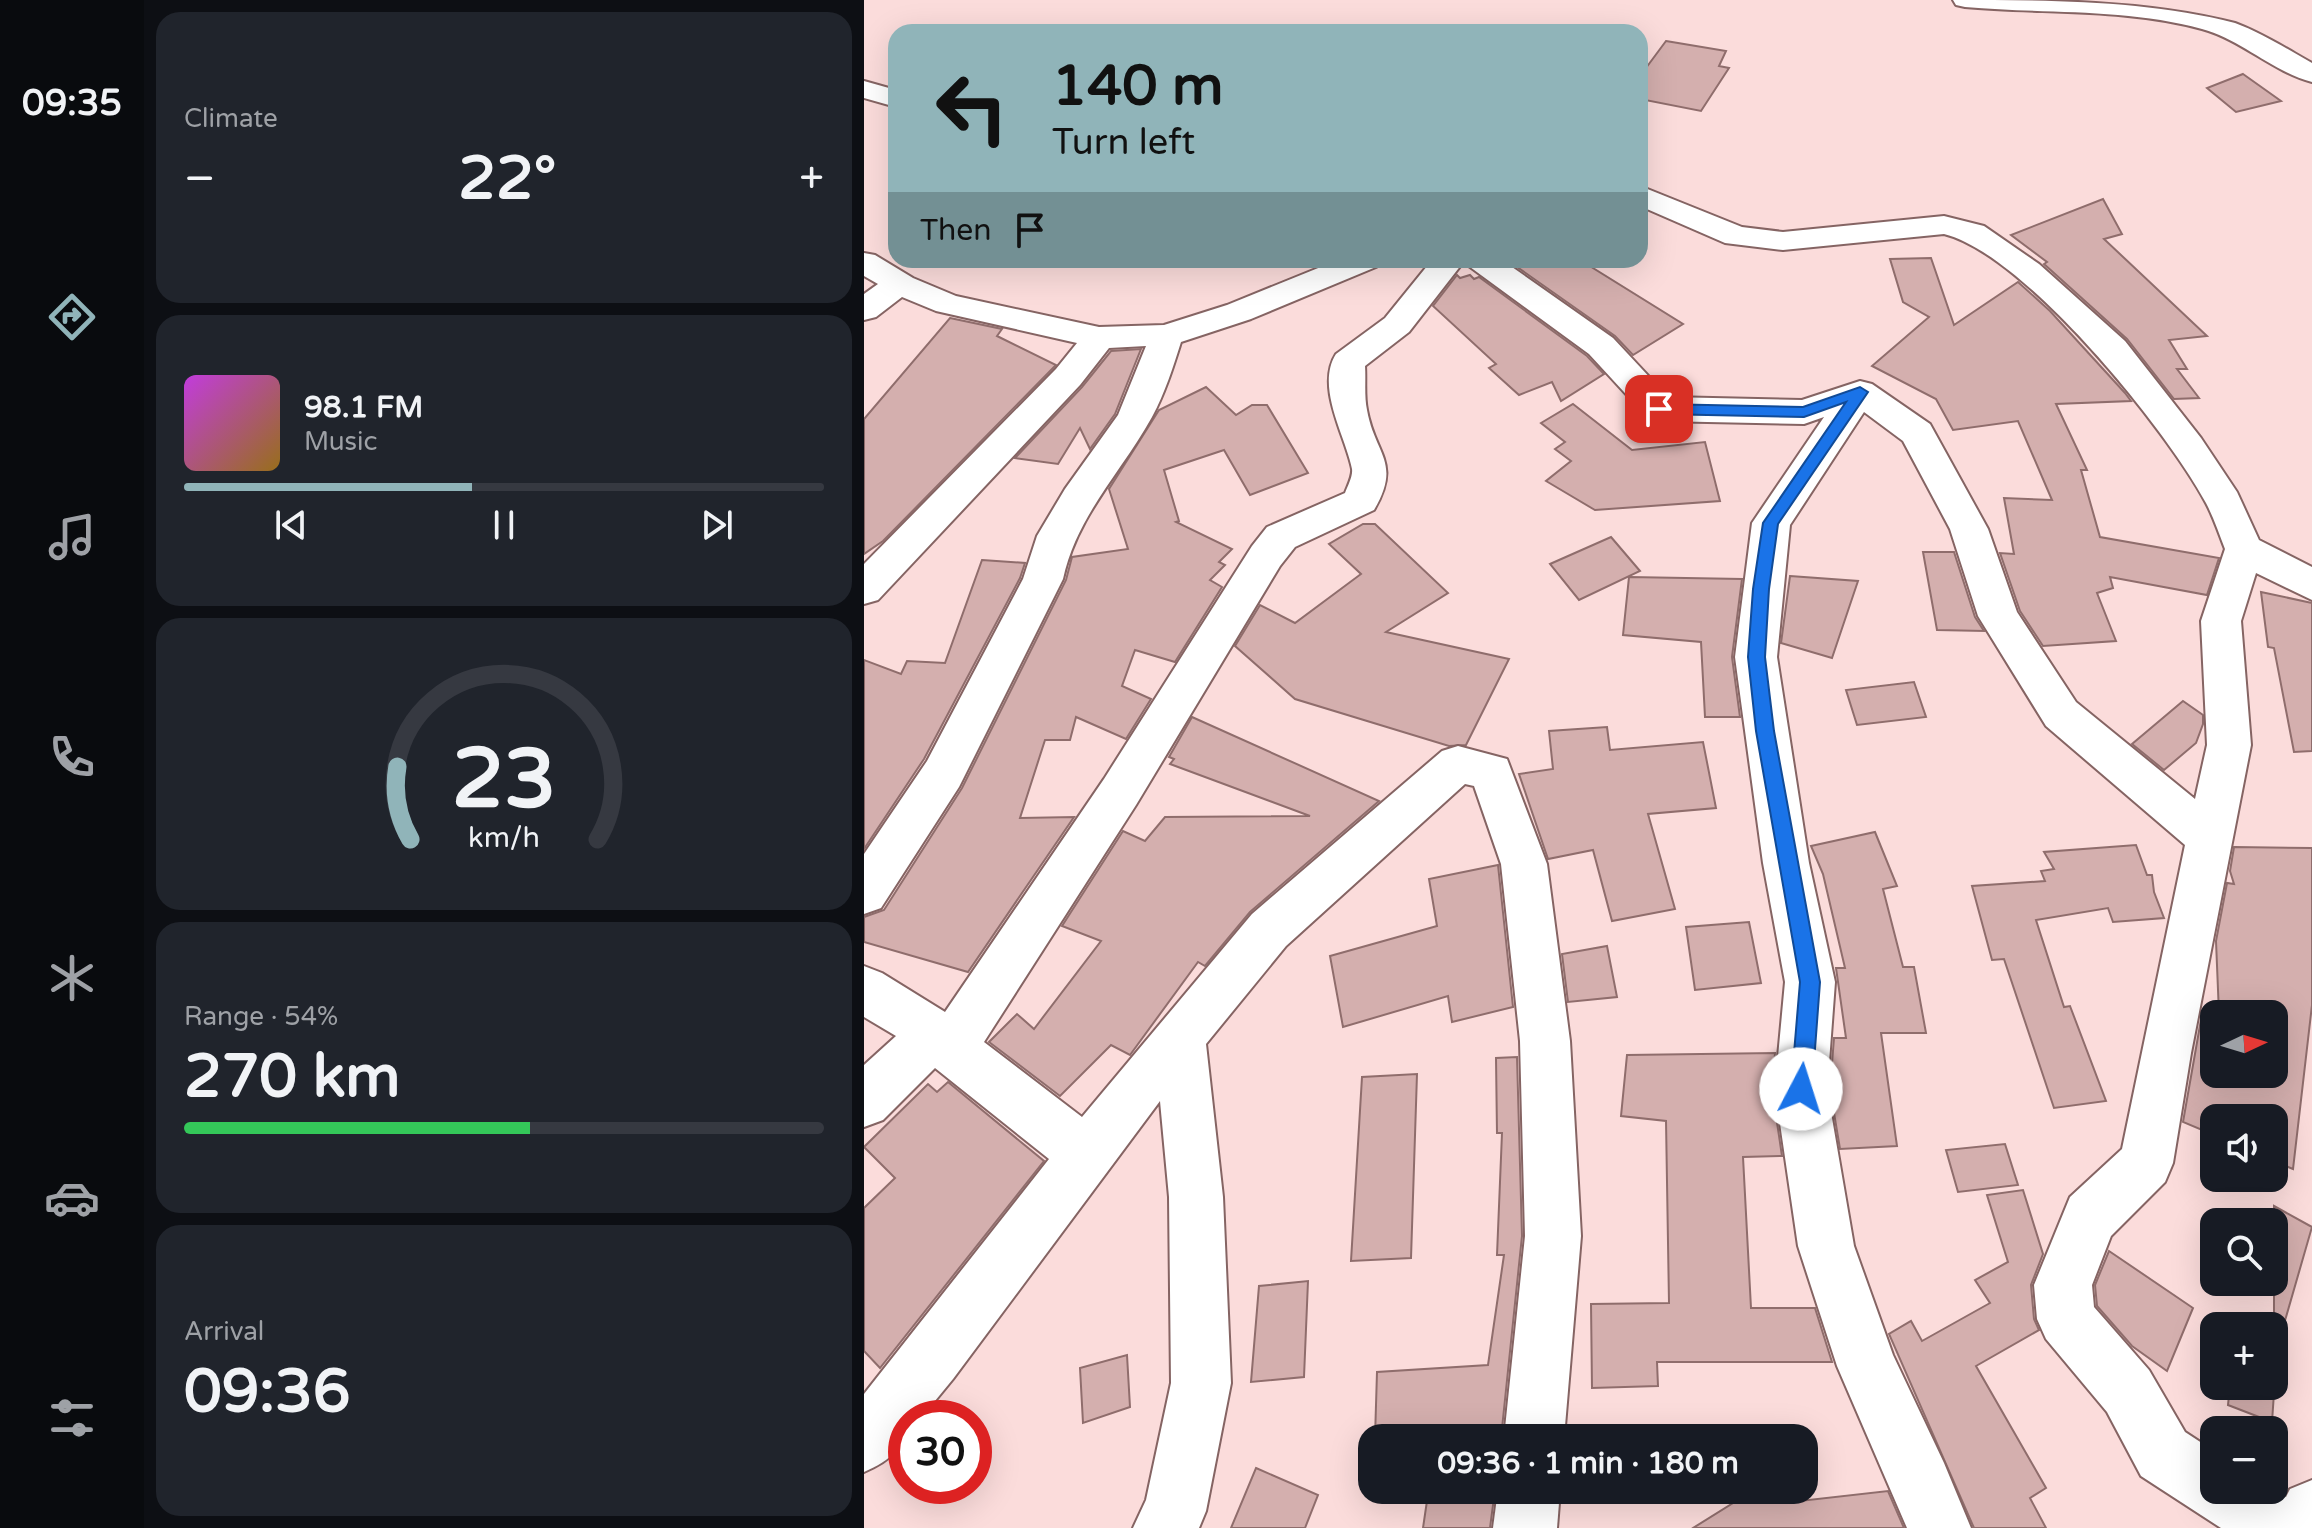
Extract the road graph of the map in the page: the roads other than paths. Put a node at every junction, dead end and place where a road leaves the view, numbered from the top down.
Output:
1 (1965, 0) edge
2 (2312, 74) edge
3 (864, 89) edge
4 (888, 96) edge
5 (1648, 198) edge
6 (864, 262) edge
7 (1346, 268) edge
8 (1443, 268) edge
9 (1492, 268) edge
10 (900, 283) junction
11 (864, 310) edge
12 (1166, 335) junction
13 (1099, 338) junction
14 (1860, 392) junction
15 (2244, 549) junction
16 (2312, 585) edge
17 (864, 589) edge
18 (2210, 838) junction
19 (864, 893) edge
20 (864, 990) edge
21 (1180, 1036) junction
22 (942, 1042) junction
23 (864, 1101) edge
24 (1086, 1154) junction
25 (1535, 1424) edge
26 (864, 1441) edge
27 (2200, 1478) edge
28 (1528, 1504) edge
29 (2241, 1504) edge
30 (2312, 1511) edge
31 (1165, 1528) edge
32 (1525, 1528) edge
33 (1939, 1528) edge
34 (2278, 1528) edge
35 (2306, 1528) edge

1 - 2 street
3 - 4 street
5 - 15 street
6 - 10 street
7 - 12 street
8 - 22 street
9 - 14 street
10 - 11 street
10 - 13 street
12 - 13 street
12 - 19 street
13 - 17 street
14 - 18 street
14 - 33 street
15 - 16 street
15 - 18 street
18 - 27 street
20 - 22 street
21 - 24 street
21 - 25 street
21 - 31 street
22 - 23 street
22 - 24 street
24 - 26 street
28 - 32 street
29 - 34 street
30 - 35 street

